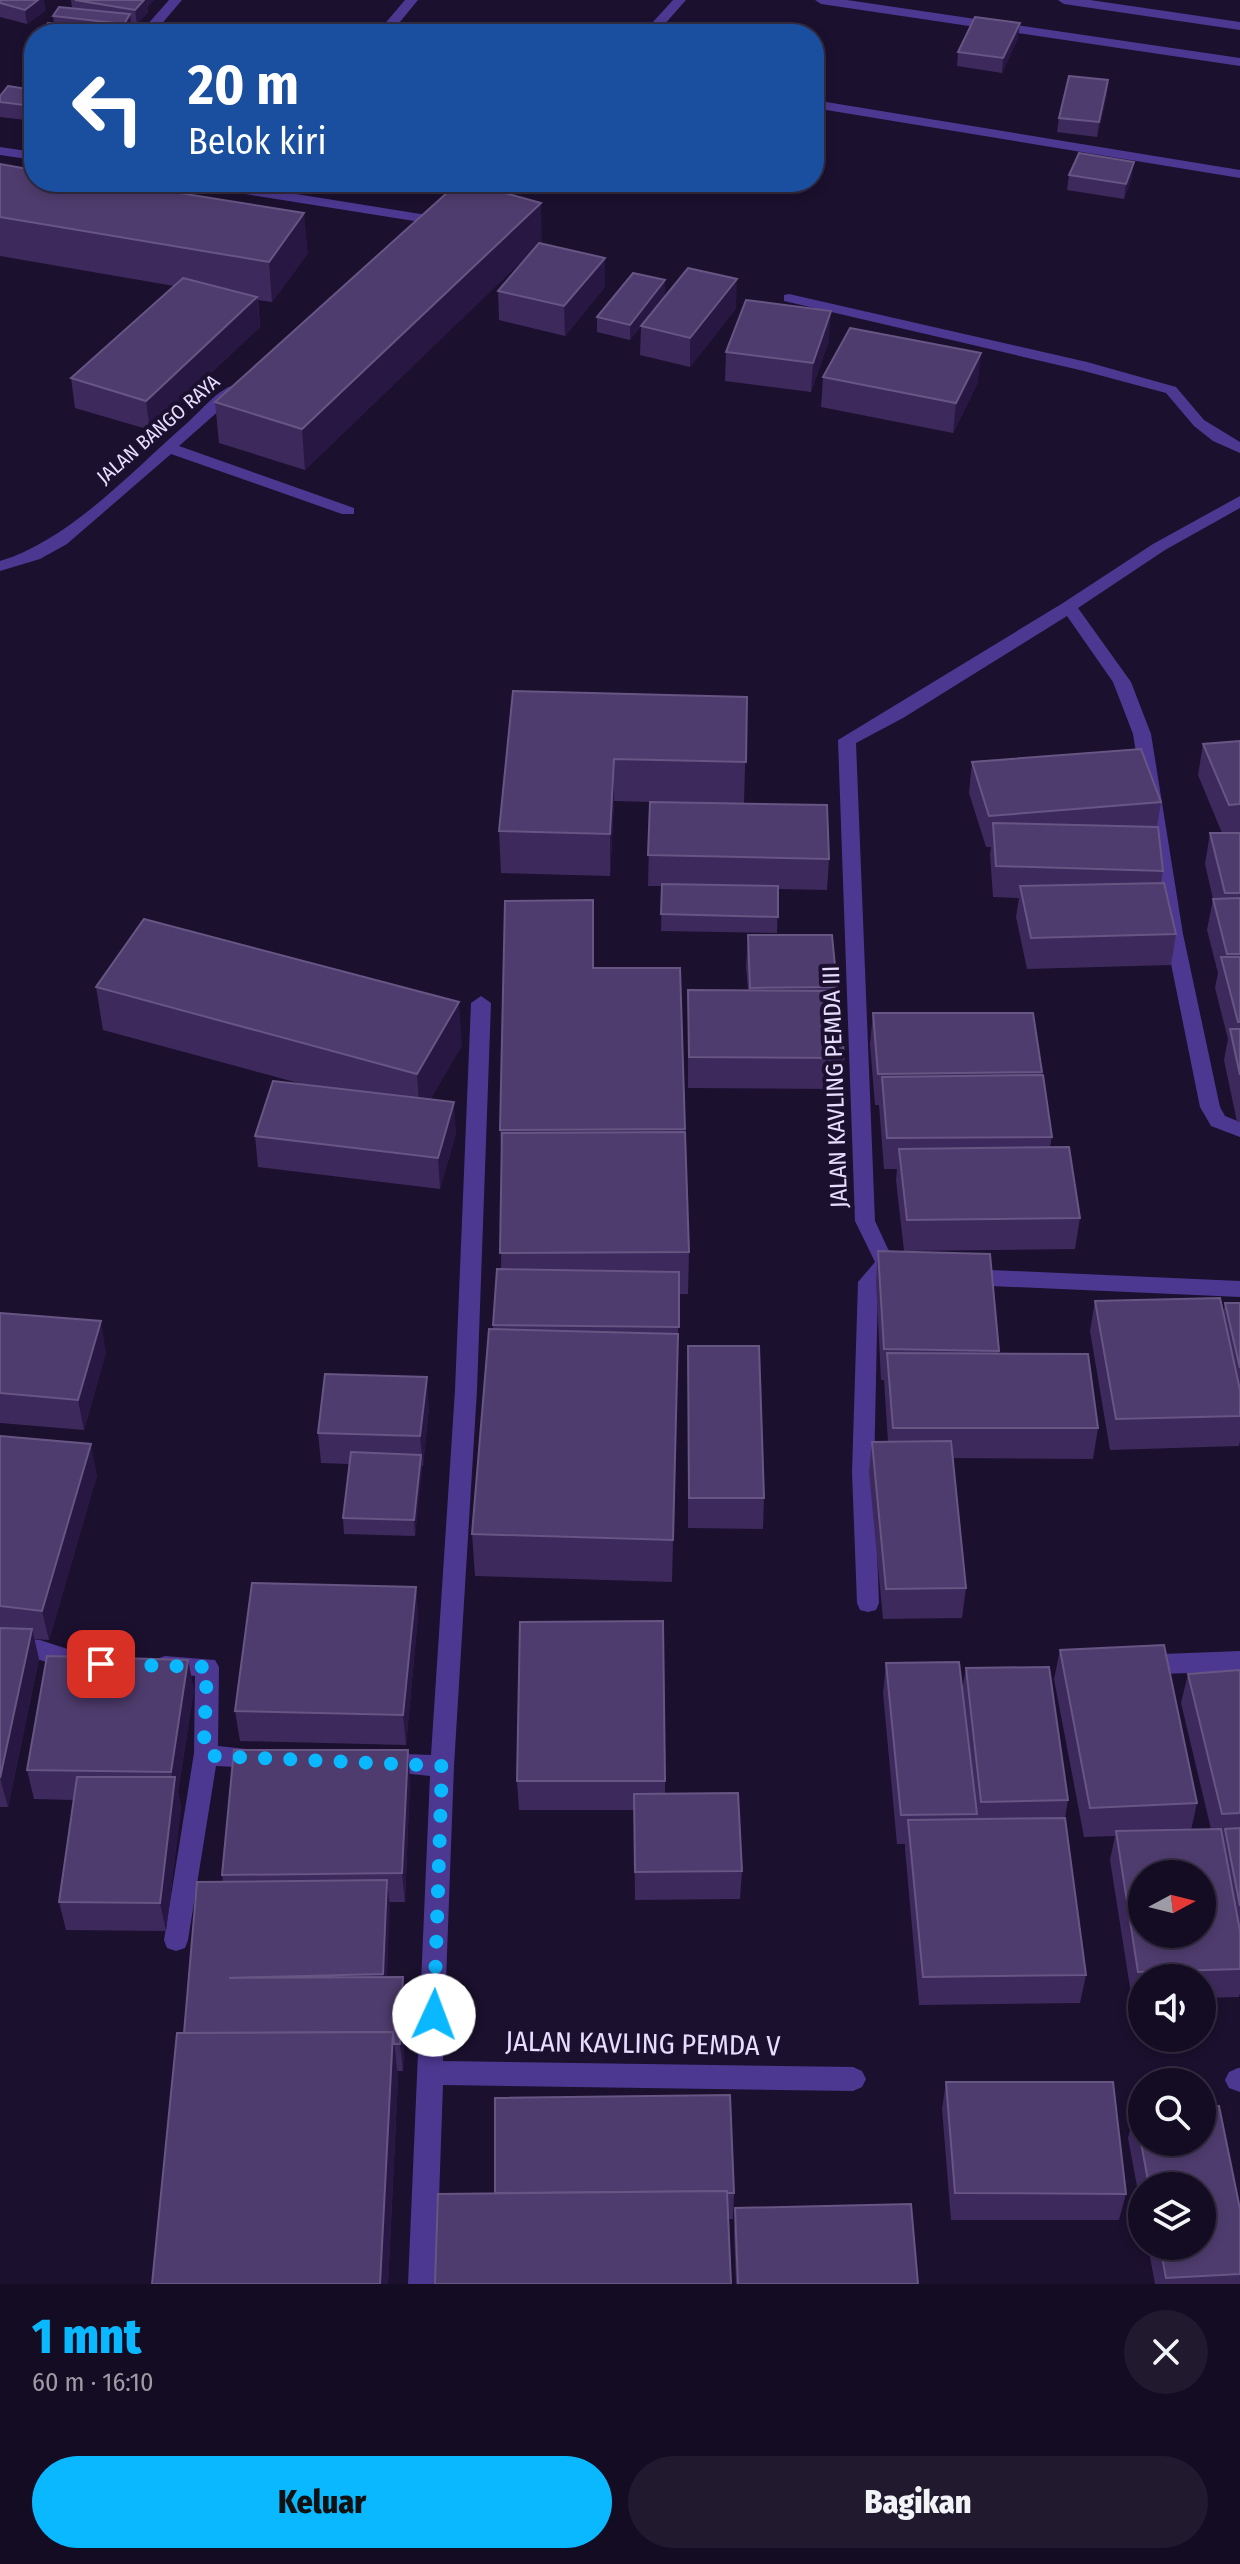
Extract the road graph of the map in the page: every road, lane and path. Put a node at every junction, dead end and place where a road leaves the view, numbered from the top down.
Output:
1 (176, 0) edge
2 (412, 0) edge
3 (680, 0) edge
4 (821, 0) edge
5 (1064, 0) edge
6 (155, 24) edge
7 (392, 24) edge
8 (658, 24) edge
9 (1240, 26) edge
10 (1240, 62) edge
11 (824, 106) edge
12 (0, 151) edge
13 (24, 155) edge
14 (1240, 174) edge
15 (283, 192) edge
16 (433, 220) edge
17 (789, 298) dead end
18 (252, 375) edge
19 (167, 447) junction
20 (1240, 448) edge
21 (1240, 501) edge
22 (348, 511) dead end
23 (0, 566) edge
24 (1069, 607) junction
25 (481, 1003) dead end
26 (1240, 1130) edge
27 (887, 1263) junction
28 (921, 1274) edge
29 (951, 1276) edge
30 (1240, 1289) edge
31 (868, 1603) dead end
32 (0, 1646) edge
33 (1240, 1661) edge
34 (104, 1664) edge
35 (1162, 1664) edge
36 (148, 1666) edge
37 (206, 1753) junction
38 (275, 1759) edge
39 (366, 1763) edge
40 (442, 1766) junction
41 (176, 1940) dead end
42 (432, 2073) junction
43 (853, 2079) dead end
44 (422, 2284) edge

1 - 6 street
2 - 7 street
3 - 8 street
4 - 10 street
5 - 9 street
11 - 14 street
12 - 13 street
15 - 16 street
17 - 20 street
18 - 19 street, JALAN BANGO RAYA
19 - 22 street
19 - 23 street, JALAN BANGO RAYA
21 - 24 street
24 - 26 street
24 - 27 street, JALAN KAVLING PEMDA III
25 - 40 street
27 - 28 street
27 - 31 street
29 - 30 street
32 - 34 street
33 - 35 street
36 - 37 street
37 - 38 street
37 - 41 street
39 - 40 street
40 - 42 street
42 - 43 street, JALAN KAVLING PEMDA V
42 - 44 street

